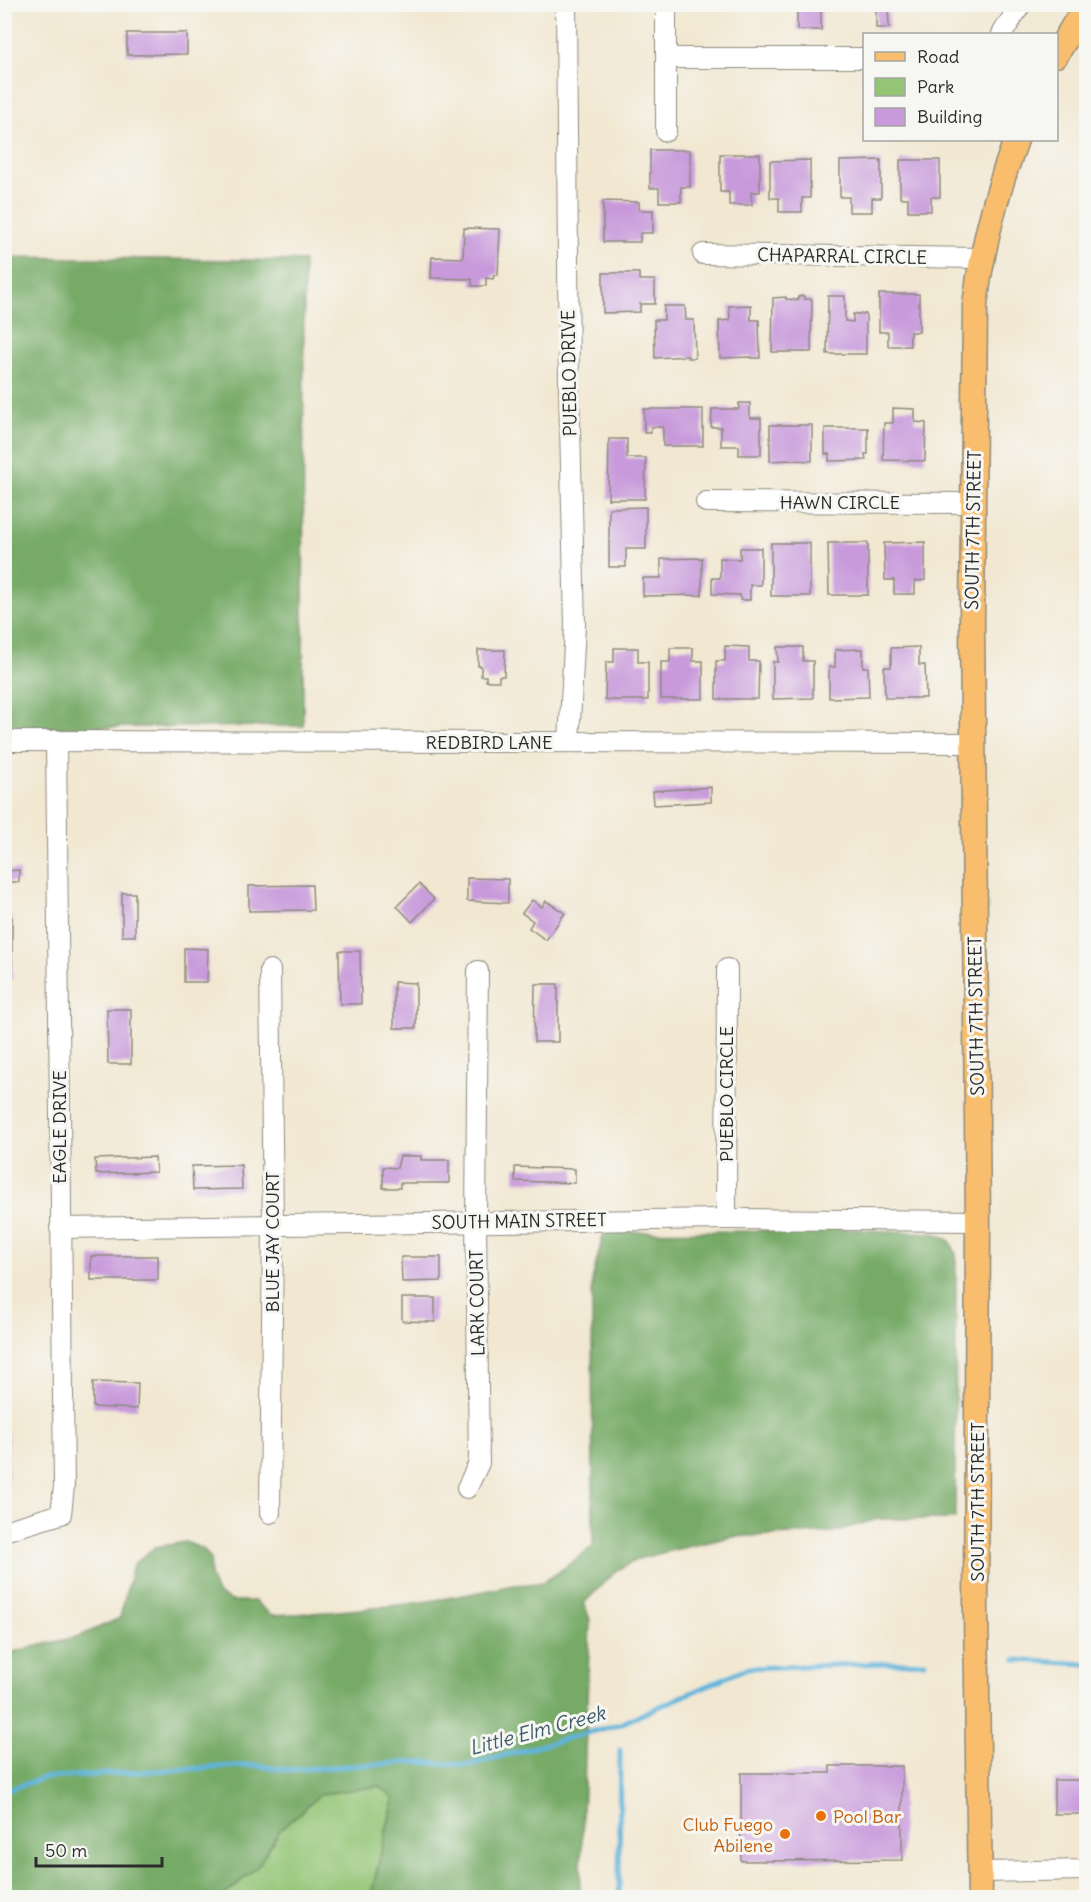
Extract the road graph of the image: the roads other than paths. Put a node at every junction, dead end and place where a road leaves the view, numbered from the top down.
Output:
1 (566, 4) edge
2 (666, 4) edge
3 (1021, 4) edge
4 (1086, 5) edge
5 (1003, 33) edge
6 (1058, 52) edge
7 (667, 58) junction
8 (863, 58) edge
9 (666, 131) dead end
10 (1016, 141) edge
11 (703, 254) dead end
12 (981, 258) junction
13 (706, 502) dead end
14 (974, 503) junction
15 (56, 740) junction
16 (4, 741) edge
17 (569, 742) junction
18 (974, 743) junction
19 (727, 969) dead end
20 (270, 970) dead end
21 (478, 971) dead end
22 (726, 1219) junction
23 (978, 1221) junction
24 (476, 1222) junction
25 (273, 1226) junction
26 (60, 1228) junction
27 (467, 1488) dead end
28 (270, 1513) dead end
29 (4, 1531) edge
30 (1086, 1870) edge
31 (980, 1872) junction
32 (980, 1898) edge

1 - 17 street, PUEBLO DRIVE
2 - 7 street
3 - 5 street
4 - 6 main road
7 - 8 street
7 - 9 street
10 - 12 main road, SOUTH 7TH STREET
11 - 12 street, CHAPARRAL CIRCLE
12 - 14 main road, SOUTH 7TH STREET
13 - 14 street, HAWN CIRCLE
14 - 18 main road, SOUTH 7TH STREET
15 - 16 street, REDBIRD LANE
15 - 17 street, REDBIRD LANE
15 - 26 street, EAGLE DRIVE
17 - 18 street, REDBIRD LANE
18 - 23 main road, SOUTH 7TH STREET
19 - 22 street, PUEBLO CIRCLE
20 - 25 street, BLUE JAY COURT
21 - 24 street, LARK COURT
22 - 23 street, SOUTH MAIN STREET
22 - 24 street, SOUTH MAIN STREET
23 - 31 main road, SOUTH 7TH STREET
24 - 25 street, SOUTH MAIN STREET
24 - 27 street, LARK COURT
25 - 26 street, SOUTH MAIN STREET
25 - 28 street, BLUE JAY COURT
26 - 29 street, EAGLE DRIVE
30 - 31 street
31 - 32 main road, SOUTH 7TH STREET

